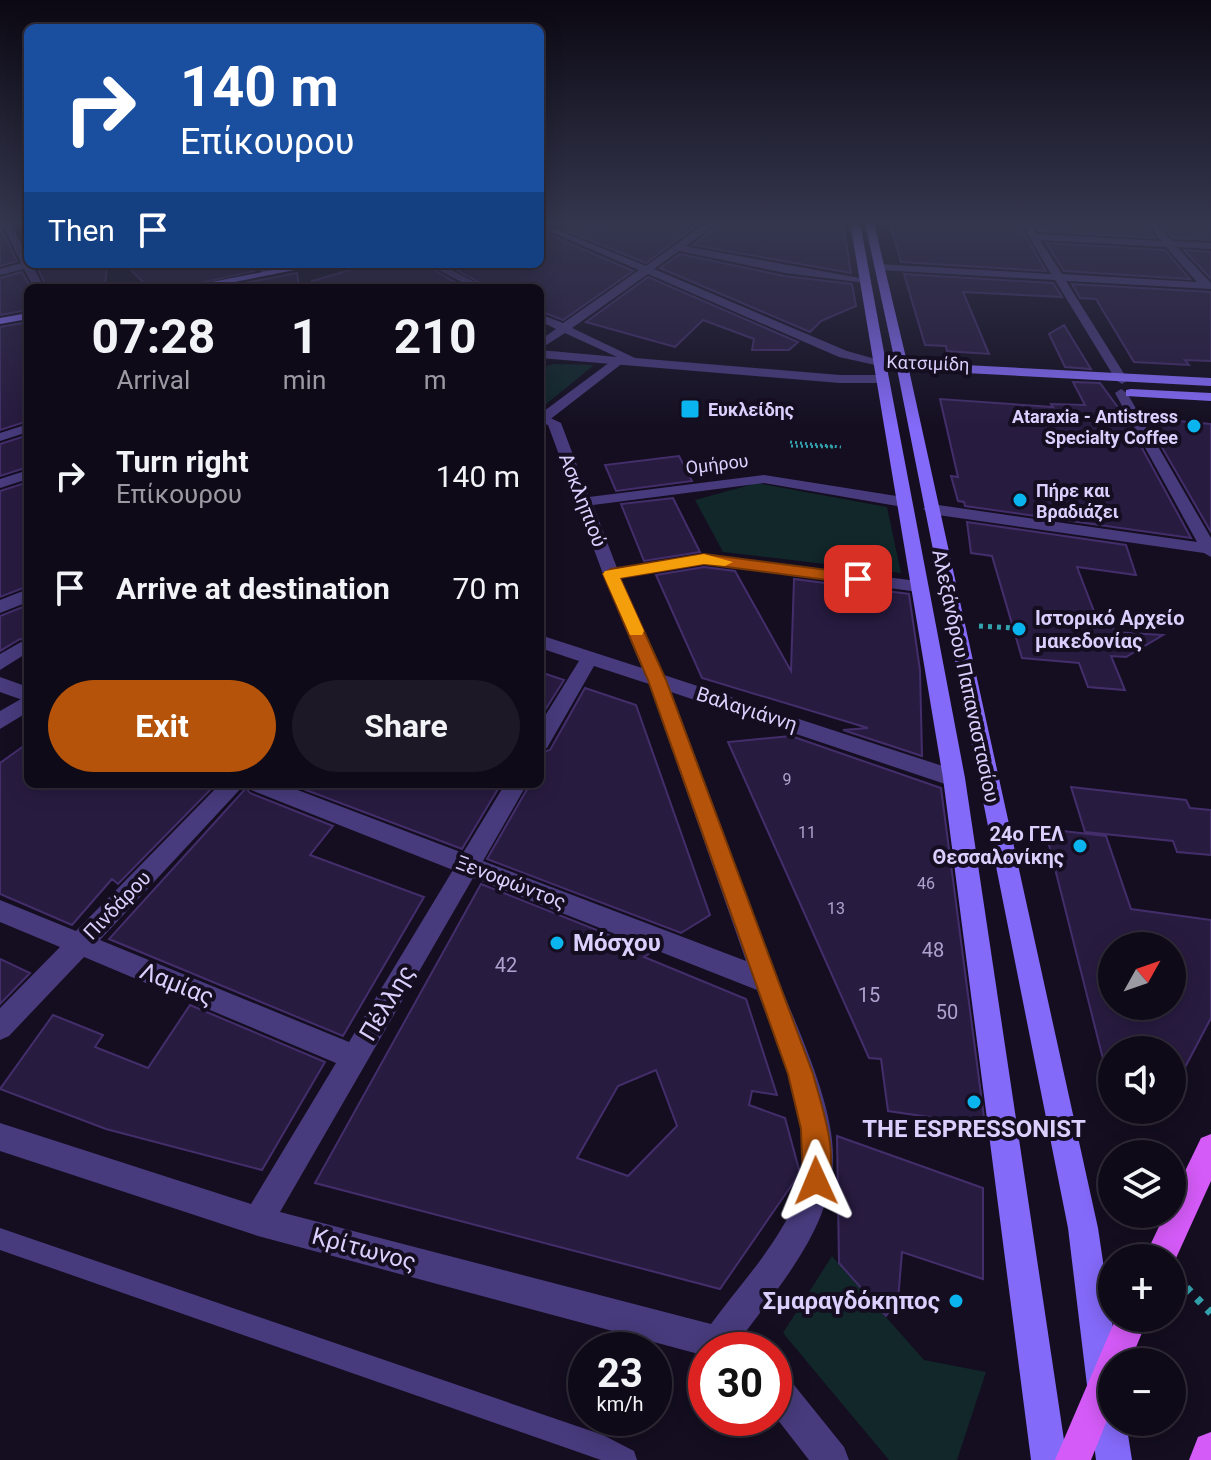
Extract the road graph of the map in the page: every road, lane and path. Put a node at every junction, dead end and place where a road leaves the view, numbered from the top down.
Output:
1 (617, 291) edge
2 (697, 291) edge
3 (868, 291) edge
4 (884, 291) edge
5 (1063, 291) edge
6 (24, 317) edge
7 (544, 319) edge
8 (0, 321) edge
9 (563, 328) junction
10 (544, 342) edge
11 (544, 354) edge
12 (618, 362) junction
13 (643, 365) junction
14 (882, 371) junction
15 (903, 373) junction
16 (1211, 382) edge
17 (1116, 388) junction
18 (1074, 390) dead end
19 (1211, 397) edge
20 (544, 416) edge
21 (544, 418) edge
22 (24, 429) edge
23 (0, 437) edge
24 (791, 444) joint
25 (24, 475) edge
26 (0, 484) edge
27 (583, 502) junction
28 (903, 502) junction
29 (931, 509) junction
30 (1211, 550) edge
31 (611, 574) junction
32 (919, 586) junction
33 (24, 597) edge
34 (0, 607) edge
35 (977, 625) dead end
36 (1014, 628) dead end
37 (544, 642) edge
38 (21, 648) dead end
39 (590, 657) junction
40 (0, 663) edge
41 (657, 680) junction
42 (0, 684) edge
43 (24, 693) edge
44 (24, 705) edge
45 (0, 721) edge
46 (544, 735) edge
47 (954, 778) junction
48 (230, 788) edge
49 (268, 788) edge
50 (514, 788) edge
51 (468, 865) junction
52 (0, 911) edge
53 (79, 944) junction
54 (764, 980) junction
55 (0, 1027) edge
56 (354, 1057) junction
57 (0, 1137) edge
58 (1211, 1148) edge
59 (258, 1221) junction
60 (0, 1239) edge
61 (1166, 1244) edge
62 (1186, 1287) edge
63 (1211, 1313) edge
64 (733, 1332) edge
65 (688, 1336) edge
66 (1101, 1348) edge
67 (1098, 1395) edge
68 (792, 1410) edge
69 (1111, 1436) edge
70 (1211, 1450) edge
71 (625, 1460) edge
72 (831, 1460) edge
73 (1049, 1460) edge
74 (1073, 1460) edge
75 (1114, 1460) edge
76 (1207, 1460) edge

1 - 9 street
2 - 14 street
3 - 14 main road, Αλεξάνδρου Παπαναστασίου
4 - 15 main road, Αλεξάνδρου Παπαναστασίου
5 - 17 street
6 - 8 main road
7 - 9 street, Κατσιμίδη
9 - 10 street
9 - 13 street, Κατσιμίδη
11 - 12 street, Κατσιμίδη
12 - 13 street, Κατσιμίδη
12 - 20 street
13 - 14 street, Κατσιμίδη
14 - 15 main road, Κατσιμίδη
14 - 28 main road, Αλεξάνδρου Παπαναστασίου
15 - 17 main road, Κατσιμίδη
15 - 18 main road, Κατσιμίδη
15 - 29 main road, Αλεξάνδρου Παπαναστασίου
16 - 17 main road, Κατσιμίδη
17 - 19 main road, Κατσιμίδη
17 - 30 street
21 - 27 street, Ασκληπιού
22 - 23 street
24 - 24 path
25 - 26 street
27 - 28 street, Ομήρου
27 - 31 street, Ασκληπιού
28 - 32 main road, Αλεξάνδρου Παπαναστασίου
29 - 30 street
29 - 66 main road, Αλεξάνδρου Παπαναστασίου
31 - 32 street
31 - 41 street, Ασκληπιού
32 - 47 main road, Αλεξάνδρου Παπαναστασίου
33 - 34 street
35 - 36 path
37 - 39 street, Βαλαγιάννη
38 - 40 street
39 - 41 street, Βαλαγιάννη
39 - 46 street
41 - 47 street, Βαλαγιάννη
41 - 54 street, Ασκληπιού
42 - 43 street
44 - 45 street
47 - 73 main road, Αλεξάνδρου Παπαναστασίου
48 - 53 street, Πινδάρου
49 - 51 street, Ξενοφώντος
50 - 51 street, Πέλλης
51 - 54 street, Ξενοφώντος
51 - 56 street, Πέλλης
52 - 53 street, Λαμίας
53 - 55 street, Πινδάρου
53 - 56 street, Λαμίας
54 - 64 street, Ασκληπιού
56 - 59 street, Πέλλης
57 - 59 street, Κρίτωνος
58 - 61 main road
59 - 65 street, Κρίτωνος
60 - 71 lane
62 - 63 path
67 - 74 main road
68 - 72 street
69 - 75 main road, Αλεξάνδρου Παπαναστασίου
70 - 76 main road

